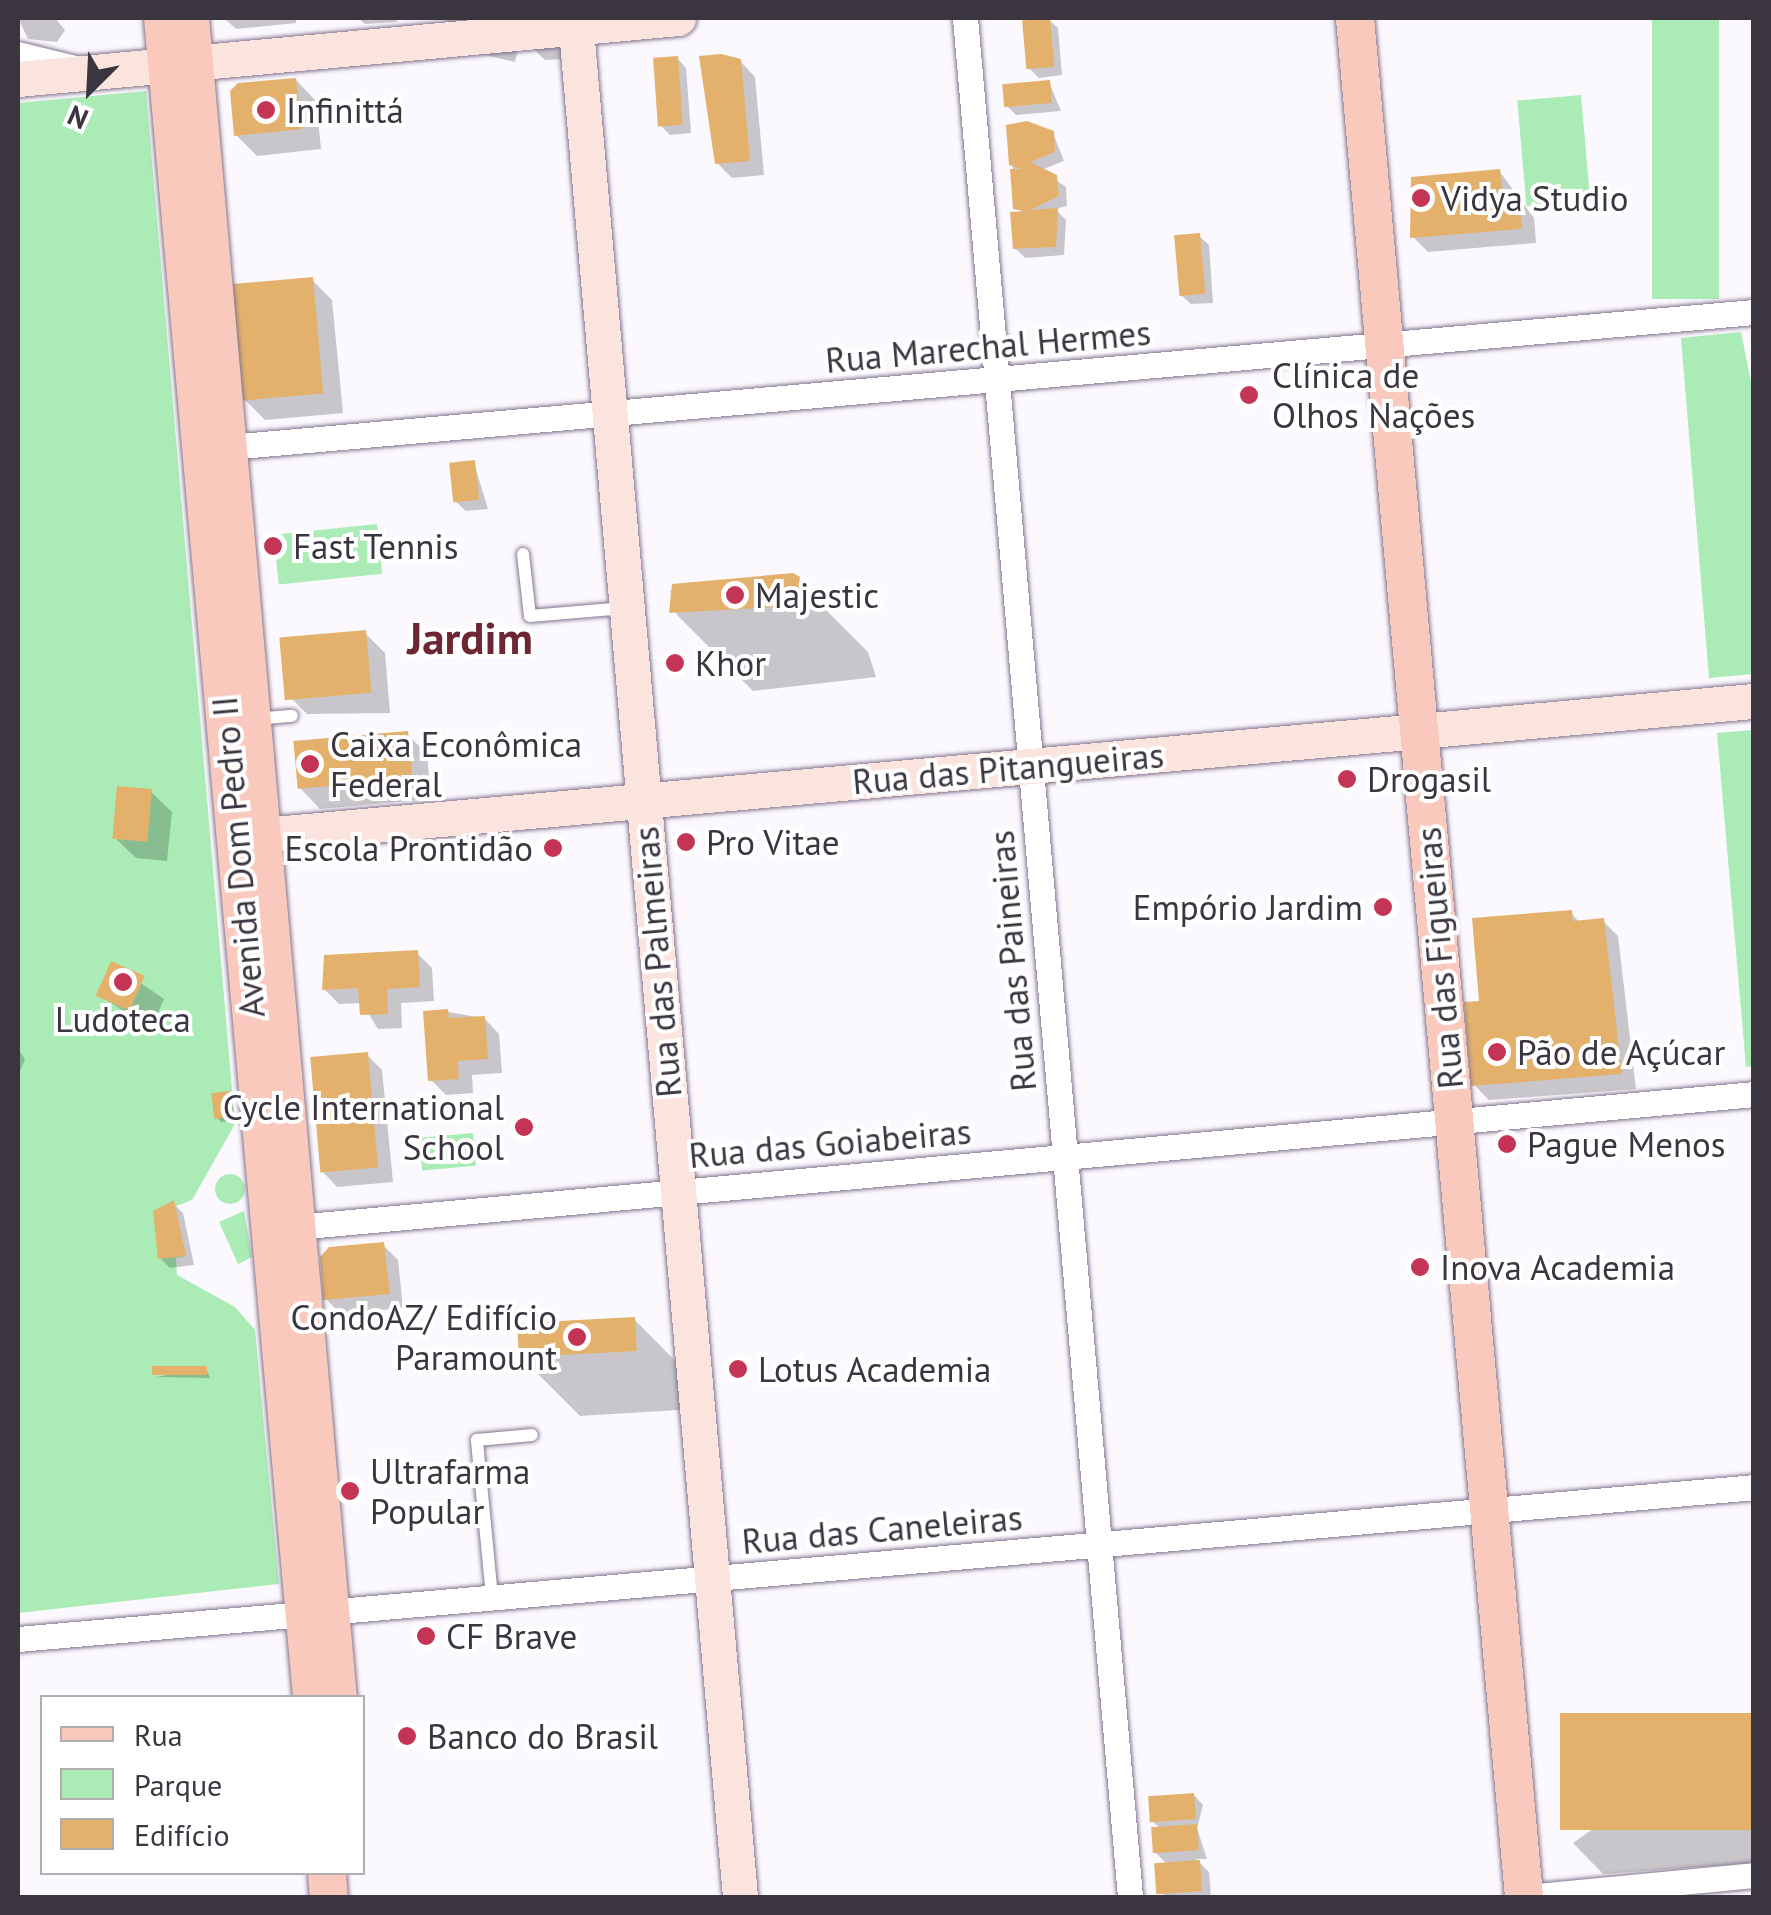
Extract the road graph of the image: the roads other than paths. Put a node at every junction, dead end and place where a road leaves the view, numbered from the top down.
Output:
1 (163, 18) edge
2 (190, 18) edge
3 (678, 18) edge
4 (964, 18) edge
5 (1355, 18) edge
6 (576, 22) edge
7 (18, 54) edge
8 (180, 59) junction
9 (81, 69) junction
10 (18, 79) edge
11 (1754, 313) edge
12 (1384, 346) junction
13 (996, 381) junction
14 (610, 414) junction
15 (229, 447) junction
16 (523, 554) dead end
17 (626, 608) junction
18 (1754, 701) edge
19 (292, 716) dead end
20 (253, 720) junction
21 (1418, 732) junction
22 (1030, 766) junction
23 (643, 801) junction
24 (263, 836) junction
25 (1754, 1094) edge
26 (1453, 1120) junction
27 (1065, 1158) junction
28 (676, 1192) junction
29 (285, 1228) junction
30 (532, 1434) dead end
31 (1754, 1487) edge
32 (1489, 1511) junction
33 (1099, 1546) junction
34 (710, 1580) junction
35 (492, 1597) junction
36 (318, 1610) junction
37 (18, 1639) edge
38 (312, 1695) edge
39 (337, 1695) edge
40 (1754, 1875) edge
41 (1524, 1897) edge
42 (740, 1898) edge
43 (1130, 1898) edge
44 (1516, 1898) edge

1 - 8 main road, Avenida Dom Pedro II
2 - 8 main road, Avenida Dom Pedro II
3 - 6 street
4 - 13 street, Rua das Paineiras
5 - 12 main road, Rua das Figueiras
6 - 8 street
6 - 14 street, Rua das Palmeiras
7 - 9 street
8 - 9 street
8 - 15 main road, Avenida Dom Pedro II
8 - 29 main road, Avenida Dom Pedro II
9 - 10 street
11 - 12 street, Rua Marechal Hermes
12 - 13 street, Rua Marechal Hermes
12 - 21 main road, Rua das Figueiras
13 - 14 street, Rua Marechal Hermes
13 - 22 street, Rua das Paineiras
14 - 15 street, Rua Marechal Hermes
14 - 17 street, Rua das Palmeiras
15 - 20 main road, Avenida Dom Pedro II
16 - 17 lane
17 - 23 street, Rua das Palmeiras
18 - 21 street, Rua das Pitangueiras
19 - 20 lane
20 - 24 main road, Avenida Dom Pedro II
21 - 22 street, Rua das Pitangueiras
21 - 26 main road, Rua das Figueiras
22 - 23 street, Rua das Pitangueiras
22 - 27 street, Rua das Paineiras
23 - 24 street, Rua das Pitangueiras
23 - 28 street, Rua das Palmeiras
24 - 29 main road, Avenida Dom Pedro II
25 - 26 street, Rua das Goiabeiras
26 - 27 street, Rua das Goiabeiras
26 - 32 main road, Rua das Figueiras
27 - 28 street, Rua das Goiabeiras
27 - 33 street, Rua das Paineiras
28 - 29 street, Rua das Goiabeiras
28 - 34 street, Rua das Palmeiras
29 - 36 main road, Avenida Dom Pedro II
30 - 35 lane
31 - 32 street, Rua das Caneleiras
32 - 33 street, Rua das Caneleiras
32 - 41 main road, Rua das Figueiras
33 - 34 street, Rua das Caneleiras
33 - 43 street, Rua das Paineiras
34 - 35 street, Rua das Caneleiras
34 - 42 street, Rua das Palmeiras
35 - 36 street, Rua das Caneleiras
36 - 37 street, Rua das Caneleiras
36 - 38 main road, Avenida Dom Pedro II
36 - 39 main road, Avenida Dom Pedro II
40 - 41 street
41 - 44 street

